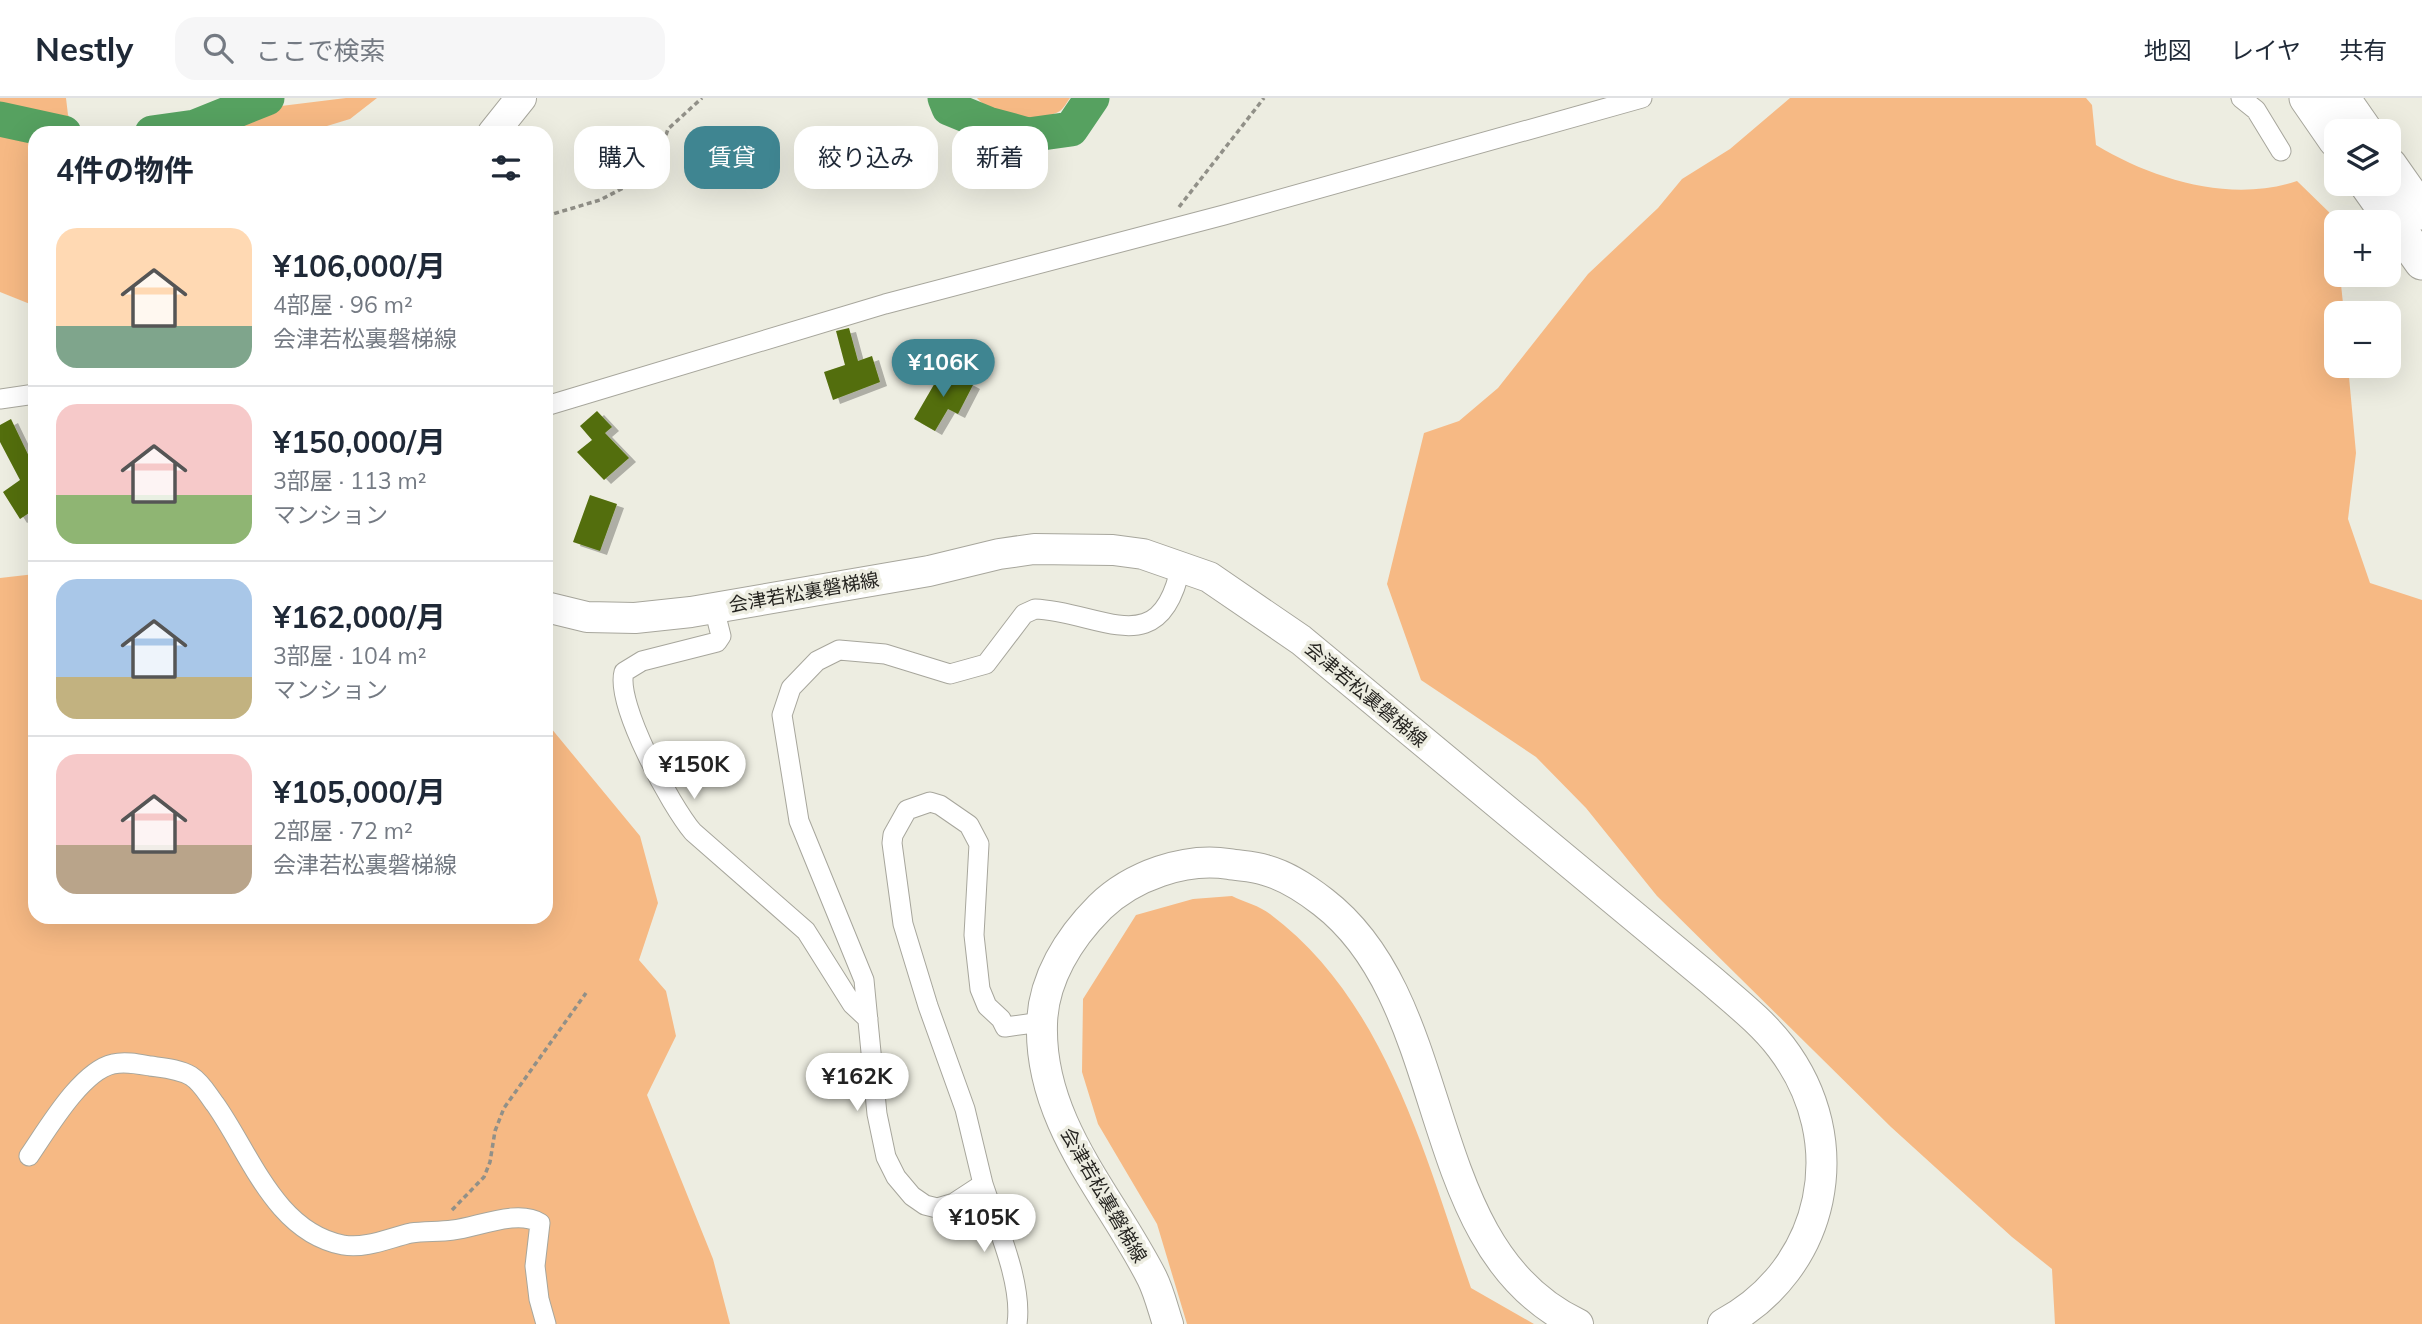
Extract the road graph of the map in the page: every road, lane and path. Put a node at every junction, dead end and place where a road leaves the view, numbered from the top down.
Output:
1 (521, 98) edge
2 (702, 98) edge
3 (1264, 98) edge
4 (1642, 98) edge
5 (2241, 98) edge
6 (2307, 98) edge
7 (2342, 98) edge
8 (2357, 119) edge
9 (2324, 123) edge
10 (498, 126) edge
11 (2281, 151) dead end
12 (2401, 182) edge
13 (2375, 196) edge
14 (2422, 212) edge
15 (553, 214) edge
16 (1161, 231) junction
17 (2422, 262) edge
18 (28, 395) edge
19 (0, 399) edge
20 (553, 404) edge
21 (1181, 565) junction
22 (553, 608) edge
23 (714, 608) junction
24 (586, 993) dead end
25 (868, 1019) junction
26 (1042, 1022) junction
27 (29, 1156) dead end
28 (984, 1184) junction
29 (430, 1231) junction
30 (546, 1324) edge
31 (1017, 1324) edge
32 (1168, 1324) edge
33 (1578, 1324) edge
34 (1723, 1324) edge

1 - 10 main road
2 - 15 path
3 - 16 path
4 - 16 street
5 - 11 street
6 - 9 highway
7 - 8 highway
12 - 14 highway
13 - 17 highway
16 - 20 street
18 - 19 street
21 - 23 main road, 会津若松裏磐梯線
21 - 25 street
21 - 34 main road, 会津若松裏磐梯線
22 - 23 main road, 会津若松裏磐梯線
23 - 25 street
24 - 29 path
25 - 28 street
26 - 28 street
26 - 32 main road, 会津若松裏磐梯線
26 - 33 main road, 会津若松裏磐梯線
27 - 29 street
28 - 31 street
29 - 30 street

